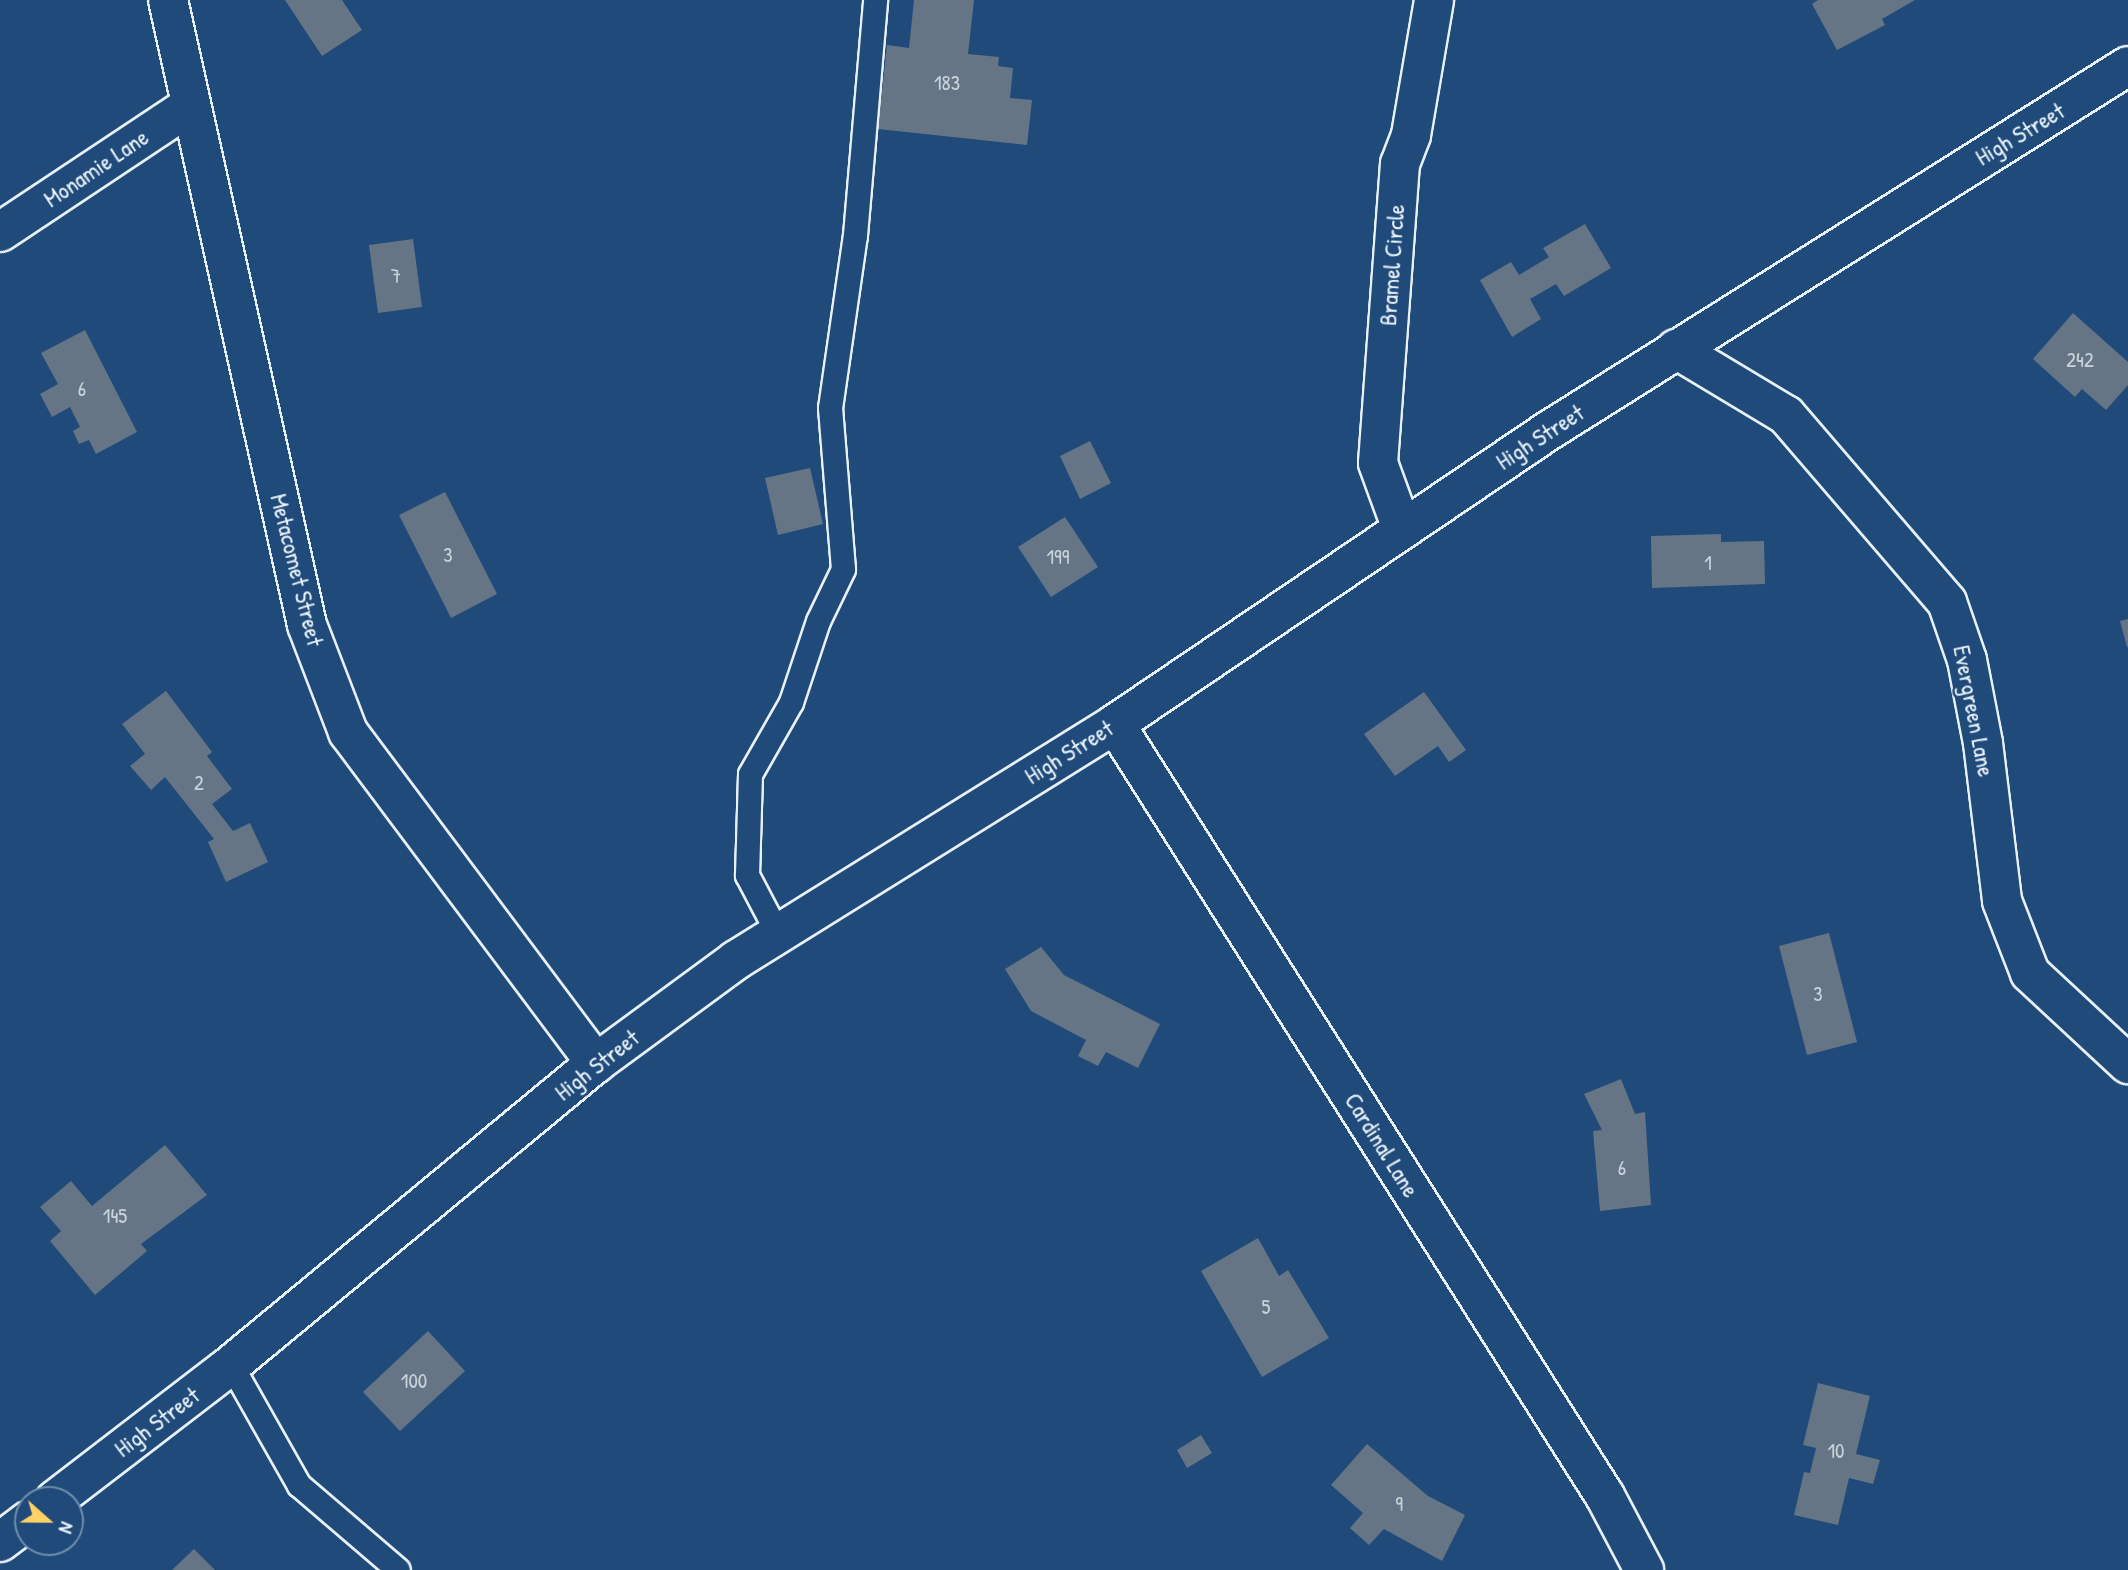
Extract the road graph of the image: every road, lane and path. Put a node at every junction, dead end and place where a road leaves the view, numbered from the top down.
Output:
1 (168, 0) edge
2 (875, 0) edge
3 (1434, 0) edge
4 (2128, 66) edge
5 (191, 105) junction
6 (0, 232) edge
7 (1676, 349) junction
8 (1402, 529) junction
9 (1115, 724) junction
10 (778, 934) junction
11 (596, 1063) junction
12 (2128, 1064) edge
13 (231, 1364) junction
14 (73, 1486) edge
15 (398, 1570) edge
16 (1644, 1570) edge

1 - 5 street, Metacomet Street
2 - 10 lane
3 - 8 street, Bramel Circle
4 - 7 street, High Street
5 - 6 street, Monamie Lane
5 - 11 street, Metacomet Street
7 - 8 street, High Street
7 - 12 street, Evergreen Lane
8 - 9 street, High Street
9 - 10 street, High Street
9 - 16 street, Cardinal Lane
10 - 11 street, High Street
11 - 13 street, High Street
13 - 14 street, High Street
13 - 15 lane

